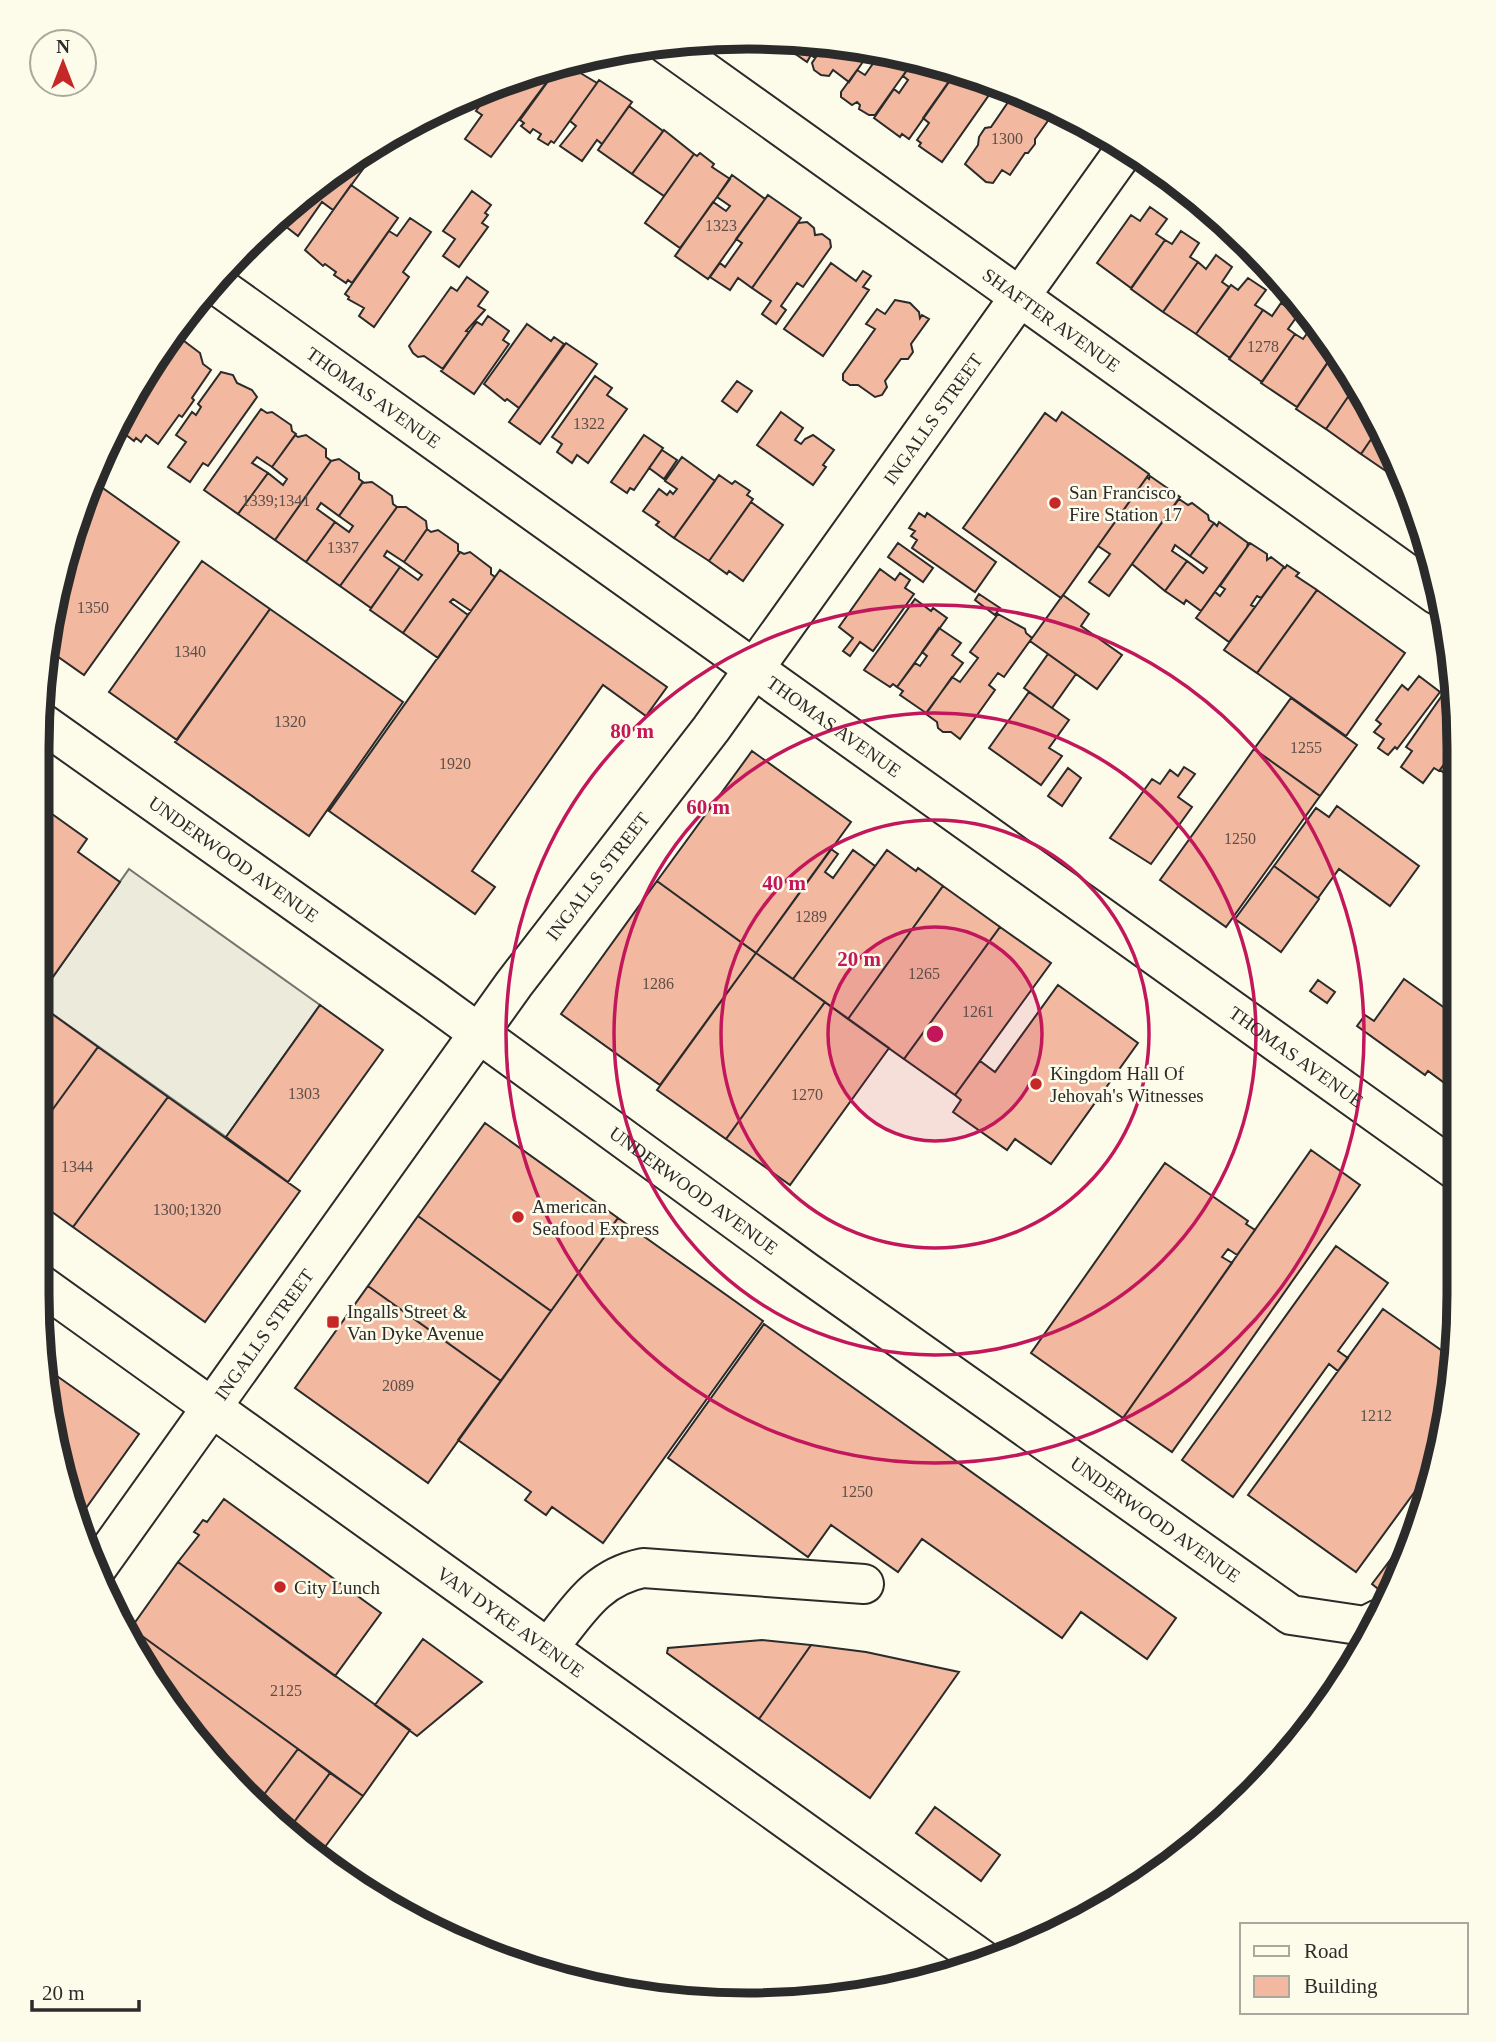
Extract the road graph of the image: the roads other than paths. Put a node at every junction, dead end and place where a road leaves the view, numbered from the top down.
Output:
1 (678, 53) edge
2 (1120, 157) edge
3 (221, 288) edge
4 (1020, 296) junction
5 (1428, 588) edge
6 (754, 669) junction
7 (49, 728) edge
8 (479, 1034) junction
9 (1447, 1164) edge
10 (49, 1291) edge
11 (212, 1407) junction
12 (102, 1561) edge
13 (864, 1584) dead end
14 (1365, 1621) edge
15 (549, 1647) junction
16 (976, 1955) edge

1 - 4 street, SHAFTER AVENUE
2 - 4 street, INGALLS STREET
3 - 6 street, THOMAS AVENUE
4 - 5 street, SHAFTER AVENUE
4 - 6 street, INGALLS STREET
6 - 8 street, INGALLS STREET
6 - 9 street, THOMAS AVENUE
7 - 8 street, UNDERWOOD AVENUE
8 - 11 street, INGALLS STREET
8 - 14 street, UNDERWOOD AVENUE
10 - 11 street, VAN DYKE AVENUE
11 - 12 street, INGALLS STREET
11 - 15 street, VAN DYKE AVENUE
13 - 15 street
15 - 16 street, VAN DYKE AVENUE

